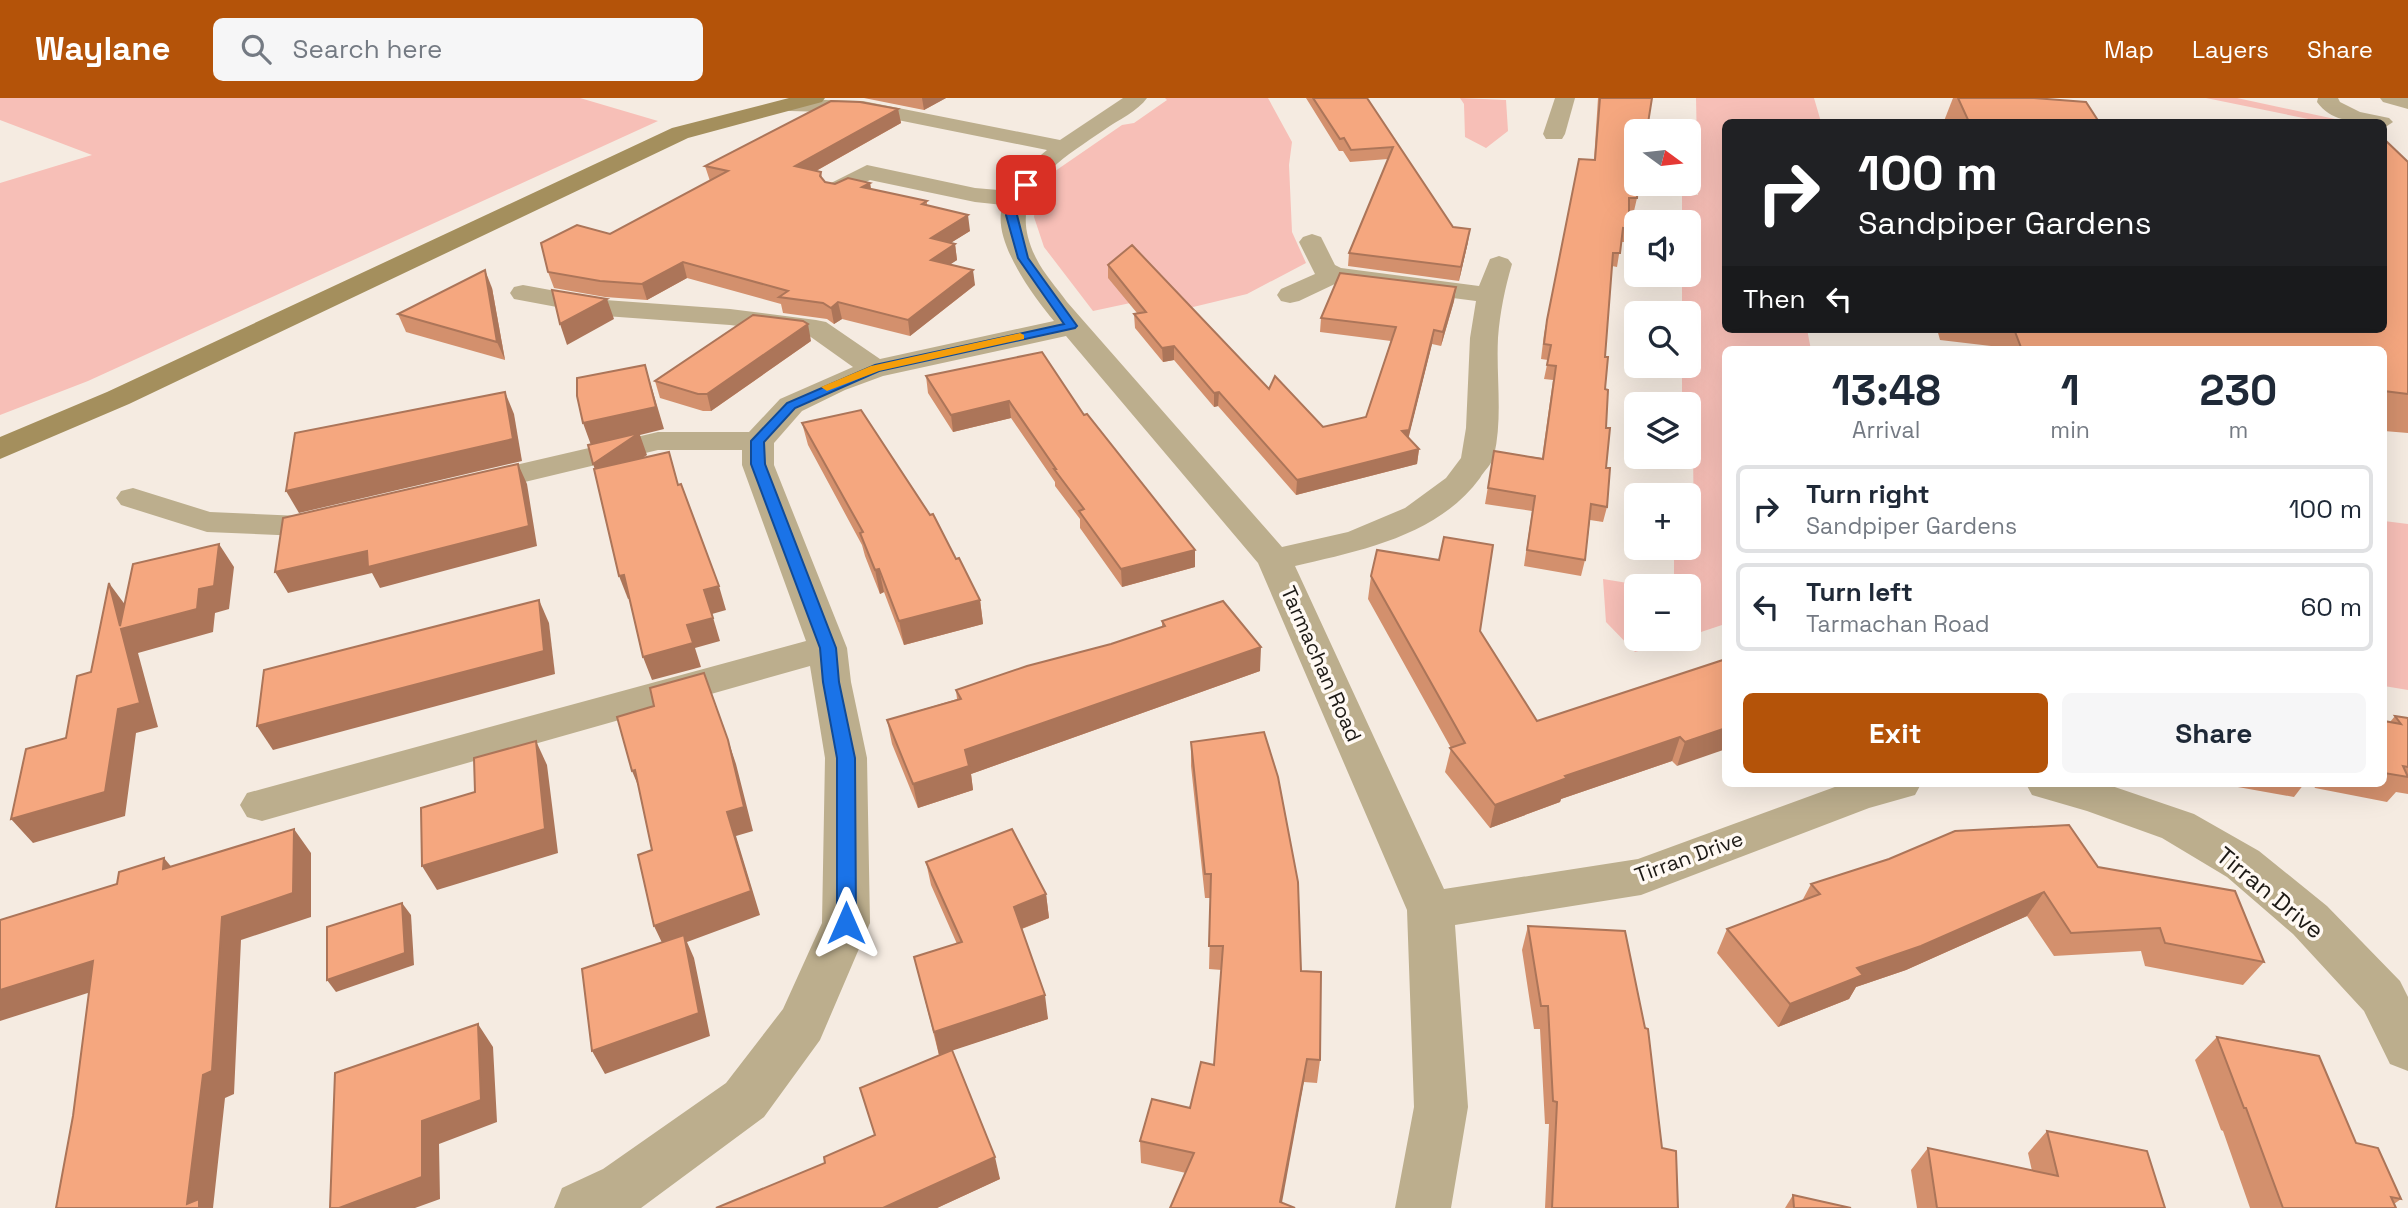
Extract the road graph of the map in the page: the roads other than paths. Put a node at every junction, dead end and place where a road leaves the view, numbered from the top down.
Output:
1 (815, 98) edge
2 (1566, 98) edge
3 (2328, 98) edge
4 (2390, 98) edge
5 (721, 100) edge
6 (1120, 100) edge
7 (853, 102) edge
8 (2408, 103) edge
9 (785, 106) junction
10 (2366, 119) edge
11 (680, 134) junction
12 (1553, 134) dead end
13 (1064, 147) junction
14 (891, 158) dead end
15 (867, 172) junction
16 (837, 189) edge
17 (1017, 199) junction
18 (1312, 242) dead end
19 (1499, 264) dead end
20 (1334, 275) junction
21 (523, 293) dead end
22 (1290, 295) dead end
23 (1490, 295) junction
24 (1071, 326) junction
25 (875, 369) junction
26 (758, 441) junction
27 (0, 449) edge
28 (446, 491) edge
29 (133, 499) dead end
30 (367, 510) edge
31 (1274, 559) junction
32 (828, 648) junction
33 (1889, 787) edge
34 (2058, 787) edge
35 (262, 805) dead end
36 (1430, 910) junction
37 (2408, 1048) edge
38 (582, 1208) edge
39 (1423, 1208) edge

1 - 9 main road
2 - 12 street
3 - 10 street
4 - 8 street
5 - 9 main road
5 - 11 main road
6 - 13 street
7 - 9 street
7 - 13 street
9 - 11 main road
11 - 27 main road
13 - 17 street
14 - 15 street
15 - 16 street
15 - 17 street
17 - 24 street, Tarmachan Road
18 - 20 street
19 - 23 street
20 - 22 street
20 - 23 street
21 - 25 street
23 - 31 street
24 - 25 street
24 - 31 street, Tarmachan Road
25 - 26 street
26 - 28 street
26 - 32 street
29 - 30 street
31 - 36 street, Tarmachan Road
32 - 35 street
32 - 38 street
33 - 36 street, Tirran Drive
34 - 37 street, Tirran Drive
36 - 39 street, Tarmachan Road

